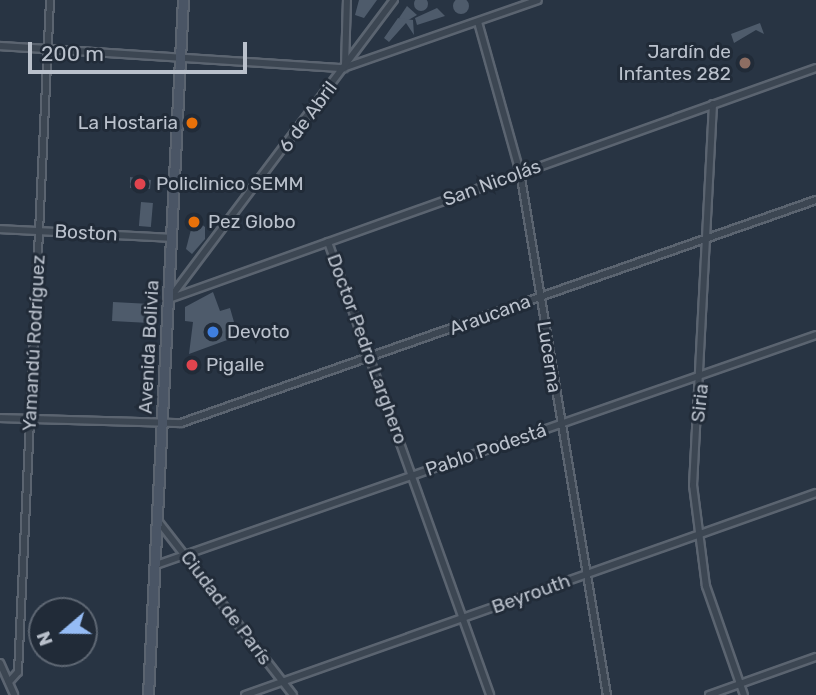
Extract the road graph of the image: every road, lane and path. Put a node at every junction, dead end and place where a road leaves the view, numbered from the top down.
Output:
1 (50, 0) edge
2 (183, 0) edge
3 (347, 0) edge
4 (394, 0) edge
5 (538, 0) edge
6 (478, 22) junction
7 (0, 46) edge
8 (48, 48) junction
9 (180, 55) junction
10 (345, 68) junction
11 (816, 68) edge
12 (713, 104) junction
13 (520, 172) junction
14 (816, 200) edge
15 (0, 229) edge
16 (39, 231) junction
17 (709, 237) junction
18 (172, 238) junction
19 (328, 242) junction
20 (540, 297) junction
21 (169, 299) junction
22 (816, 335) edge
23 (370, 358) junction
24 (702, 374) junction
25 (0, 418) edge
26 (31, 419) junction
27 (559, 424) junction
28 (163, 426) junction
29 (413, 476) junction
30 (816, 493) edge
31 (158, 521) junction
32 (696, 534) junction
33 (190, 558) junction
34 (156, 565) junction
35 (583, 575) junction
36 (462, 619) junction
37 (816, 657) edge
38 (0, 663) edge
39 (9, 682) junction
40 (281, 682) junction
41 (739, 685) junction
42 (14, 695) edge
43 (148, 695) edge
44 (245, 695) edge
45 (293, 695) edge
46 (490, 695) edge
47 (607, 695) edge
48 (709, 695) edge
49 (744, 695) edge

1 - 8 street, Yamandú Rodríguez
2 - 9 street, Avenida Bolivia
3 - 10 street
4 - 10 street, 6 de Abril
5 - 6 street
6 - 10 street
6 - 13 street, Lucerna
7 - 8 street
8 - 9 street
8 - 16 street, Yamandú Rodríguez
9 - 10 street
9 - 18 street, Avenida Bolivia
10 - 21 street, 6 de Abril
11 - 12 street, San Nicolás
12 - 13 street, San Nicolás
12 - 17 street, Siria
13 - 19 street, San Nicolás
13 - 20 street, Lucerna
14 - 17 street, Araucana
15 - 16 street, Boston
16 - 18 street, Boston
16 - 26 street, Yamandú Rodríguez
17 - 20 street, Araucana
17 - 24 street, Siria
18 - 21 street, Avenida Bolivia
19 - 21 street, San Nicolás
19 - 23 street, Doctor Pedro Larghero
20 - 23 street, Araucana
20 - 27 street, Lucerna
21 - 28 street, Avenida Bolivia
22 - 24 street, Pablo Podestá
23 - 28 street, Araucana
23 - 29 street, Doctor Pedro Larghero
24 - 27 street, Pablo Podestá
24 - 32 street, Siria
25 - 26 street
26 - 28 street
26 - 39 street, Yamandú Rodríguez
27 - 29 street, Pablo Podestá
27 - 35 street, Lucerna
28 - 31 street, Avenida Bolivia
29 - 33 street, Pablo Podestá
29 - 36 street, Doctor Pedro Larghero
30 - 32 street, Beyrouth
31 - 33 street, Ciudad de París
31 - 34 street, Avenida Bolivia
32 - 35 street, Beyrouth
32 - 41 street, Siria
33 - 34 street, Pablo Podestá
33 - 40 street, Ciudad de París
34 - 43 street, Avenida Bolivia
35 - 36 street, Beyrouth
35 - 47 street, Lucerna
36 - 40 street, Beyrouth
36 - 46 street, Doctor Pedro Larghero
37 - 41 street
38 - 39 street
39 - 42 street
40 - 44 street, Beyrouth
40 - 45 street, Ciudad de París
41 - 48 street
41 - 49 street, Siria

